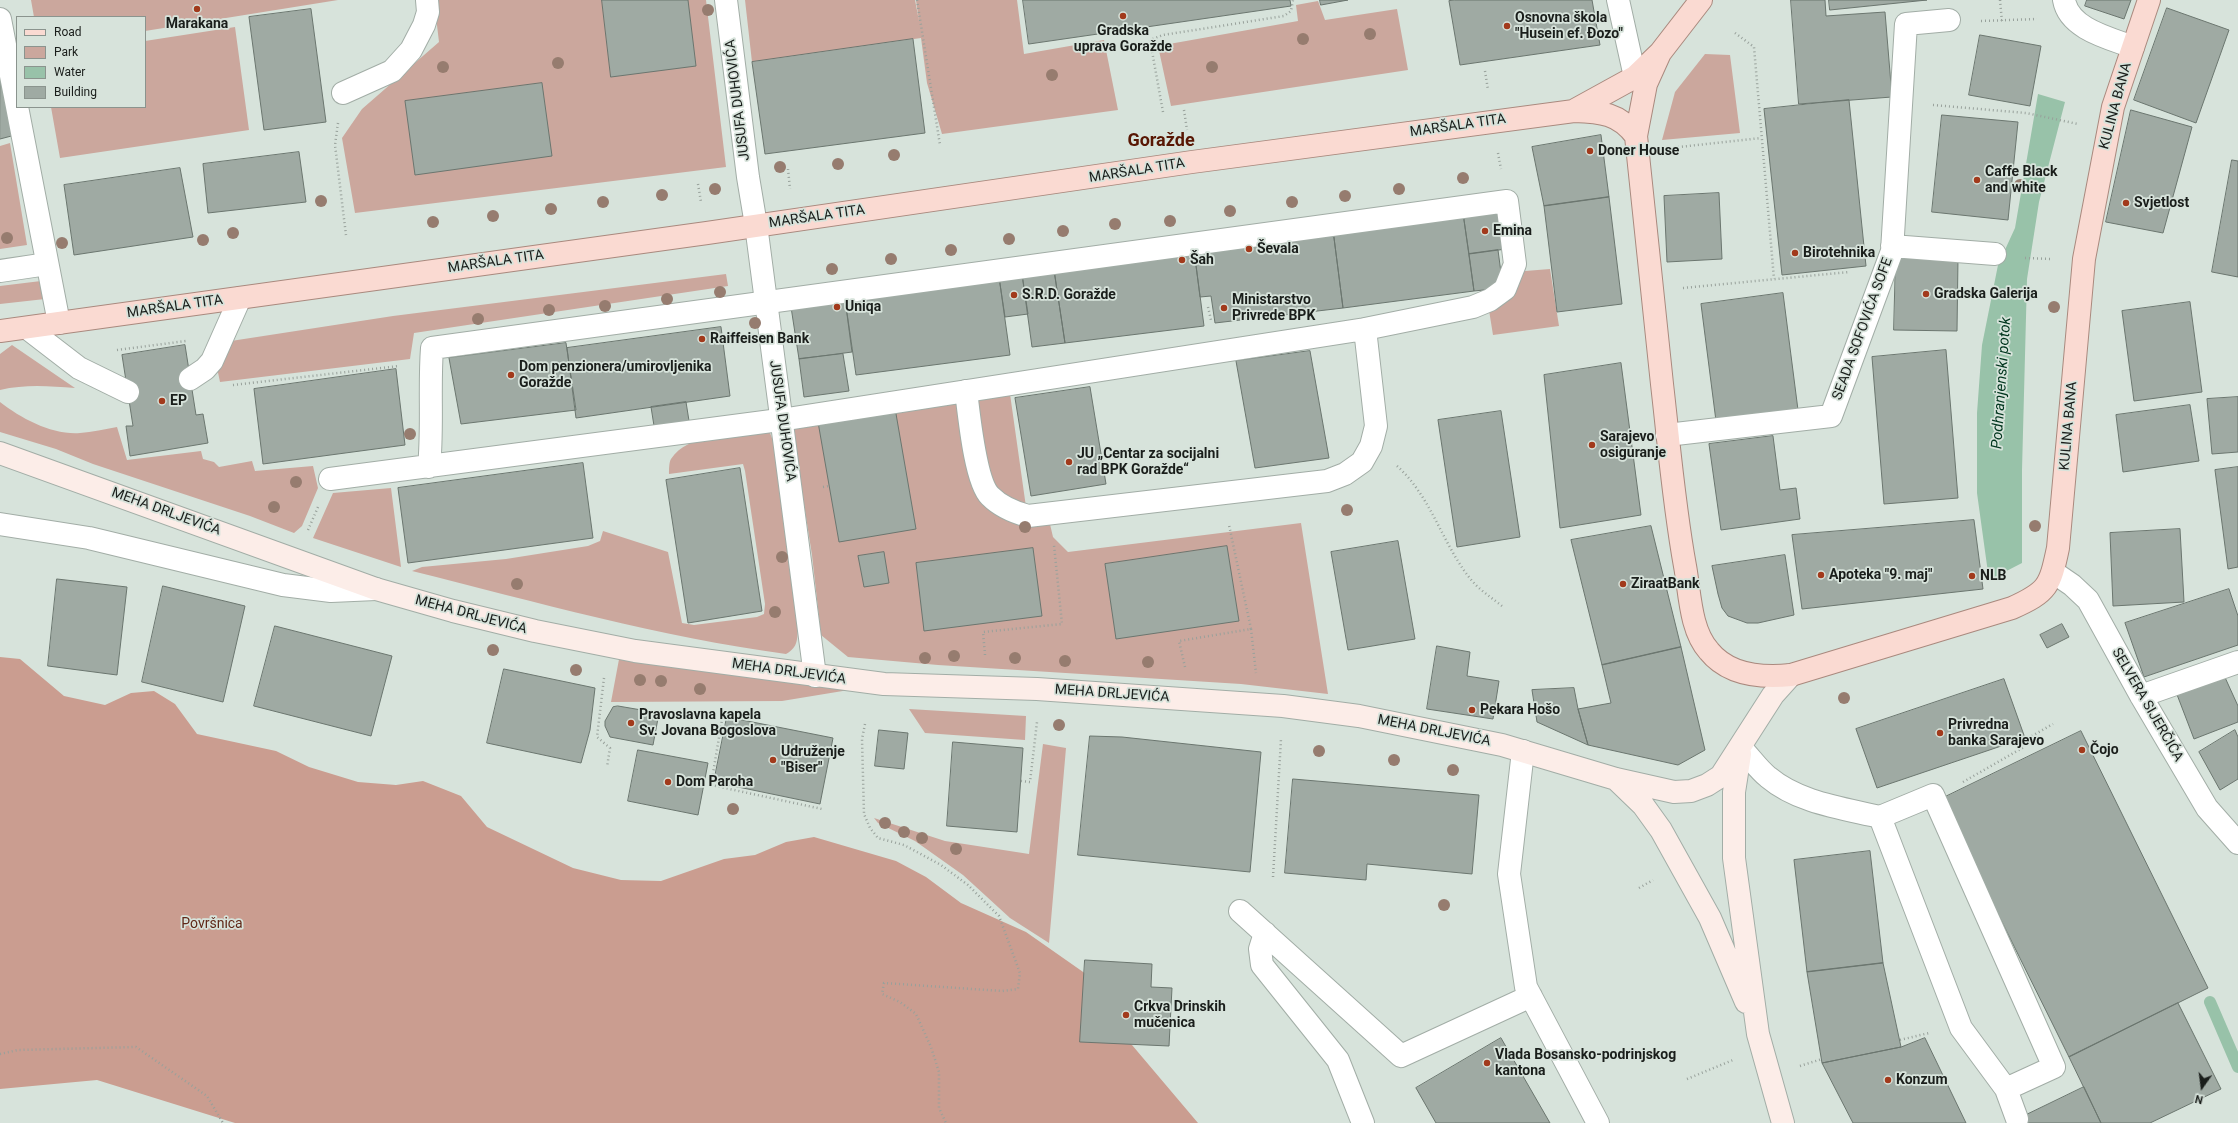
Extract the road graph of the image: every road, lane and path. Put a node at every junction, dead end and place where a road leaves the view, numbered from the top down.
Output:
1 (427, 0) edge
2 (726, 0) edge
3 (917, 0) edge
4 (1293, 0) edge
5 (1618, 0) edge
6 (1701, 0) edge
7 (2000, 0) edge
8 (2064, 0) edge
9 (2149, 0) edge
10 (0, 19) edge
11 (2036, 19) dead end
12 (1949, 20) joint
13 (2002, 22) junction
14 (1735, 33) dead end
15 (2133, 46) junction
16 (1660, 53) junction
17 (1635, 77) junction
18 (343, 93) joint
19 (16, 102) edge
20 (1941, 106) dead end
21 (17, 108) edge
22 (1574, 110) junction
23 (1163, 112) dead end
24 (2063, 121) dead end
25 (1761, 138) junction
26 (1636, 143) junction
27 (940, 145) dead end
28 (756, 225) junction
29 (346, 235) dead end
30 (1892, 246) junction
31 (1995, 254) dead end
32 (47, 264) junction
33 (1886, 268) junction
34 (0, 270) edge
35 (1774, 279) junction
36 (1652, 290) junction
37 (240, 298) junction
38 (766, 303) junction
39 (60, 323) junction
40 (27, 328) junction
41 (1365, 329) junction
42 (0, 331) edge
43 (188, 341) dead end
44 (115, 350) dead end
45 (431, 362) junction
46 (190, 379) dead end
47 (232, 386) dead end
48 (966, 391) junction
49 (128, 392) dead end
50 (781, 419) junction
51 (1668, 435) junction
52 (1371, 446) junction
53 (0, 453) edge
54 (429, 467) junction
55 (330, 479) dead end
56 (1222, 494) junction
57 (1050, 514) junction
58 (0, 524) edge
59 (2053, 572) junction
60 (376, 589) junction
61 (1502, 606) dead end
62 (1251, 629) junction
63 (986, 661) dead end
64 (2238, 662) edge
65 (1187, 674) dead end
66 (1791, 675) junction
67 (815, 676) junction
68 (1256, 679) dead end
69 (602, 688) dead end
70 (2141, 696) junction
71 (1283, 706) junction
72 (723, 714) dead end
73 (865, 724) dead end
74 (2053, 724) dead end
75 (1036, 734) dead end
76 (1741, 748) junction
77 (1523, 751) junction
78 (607, 767) dead end
79 (1616, 779) junction
80 (1021, 781) dead end
81 (1933, 795) junction
82 (822, 809) dead end
83 (1880, 817) junction
84 (2238, 843) edge
85 (1273, 877) dead end
86 (1240, 911) dead end
87 (1264, 933) junction
88 (1531, 996) junction
89 (1916, 1035) dead end
90 (1900, 1040) dead end
91 (1759, 1041) junction
92 (0, 1054) edge
93 (1822, 1059) dead end
94 (1812, 1062) dead end
95 (1687, 1079) dead end
96 (2006, 1088) junction
97 (2017, 1119) dead end
98 (223, 1123) edge
99 (946, 1123) edge
100 (1363, 1123) edge
101 (1598, 1123) edge
102 (1783, 1123) edge

1 - 18 street
2 - 28 street, JUSUFA DUHOVIĆA
3 - 27 path
4 - 23 path
5 - 17 street
6 - 16 main road
7 - 13 path
8 - 15 street
9 - 15 main road, KULINA BANA
10 - 19 street
11 - 13 path
12 - 13 path
12 - 30 street, SEADA SOFOVIĆA SOFE
14 - 25 path
15 - 59 main road, KULINA BANA
16 - 17 main road
16 - 26 main road
17 - 22 main road
18 - 29 path
20 - 24 path
21 - 32 street
22 - 26 main road
22 - 28 main road, MARŠALA TITA
25 - 26 path
25 - 35 path
26 - 36 main road
28 - 37 main road, MARŠALA TITA
28 - 38 street, JUSUFA DUHOVIĆA
30 - 31 street
30 - 33 street, SEADA SOFOVIĆA SOFE
32 - 34 street
32 - 39 street
33 - 35 path
33 - 51 street, SEADA SOFOVIĆA SOFE
35 - 36 path
36 - 51 main road
37 - 39 main road, MARŠALA TITA
37 - 46 street
38 - 41 street
38 - 45 street
38 - 50 street, JUSUFA DUHOVIĆA
39 - 40 main road, MARŠALA TITA
40 - 42 main road, MARŠALA TITA
40 - 49 street
41 - 48 street
41 - 52 street
43 - 44 path
45 - 47 path
45 - 54 street
48 - 50 street
48 - 57 street
50 - 54 street
50 - 67 street, JUSUFA DUHOVIĆA
51 - 66 main road
52 - 56 street
52 - 61 path
53 - 60 main road, MEHA DRLJEVIĆA
54 - 55 street
56 - 57 street
56 - 62 path
57 - 63 path
58 - 60 street, MEHA DRLJEVIĆA
59 - 66 main road, KULINA BANA
59 - 70 street, SELVERA SIJERČIĆA
60 - 67 main road, MEHA DRLJEVIĆA
62 - 65 path
62 - 68 path
64 - 70 street
66 - 76 main road, MEHA DRLJEVIĆA
67 - 71 main road, MEHA DRLJEVIĆA
69 - 78 path
70 - 84 street, SELVERA SIJERČIĆA
71 - 77 main road, MEHA DRLJEVIĆA
71 - 85 path
72 - 82 path
73 - 99 path
74 - 81 path
75 - 80 path
76 - 79 main road, MEHA DRLJEVIĆA
76 - 83 street
76 - 91 main road
77 - 79 main road, MEHA DRLJEVIĆA
77 - 88 street
79 - 91 main road
81 - 83 street
81 - 96 street
83 - 96 street
86 - 87 street
87 - 88 street
87 - 100 street
88 - 101 street
89 - 90 path
91 - 95 path
91 - 102 main road
92 - 98 path
93 - 94 path
96 - 97 street

